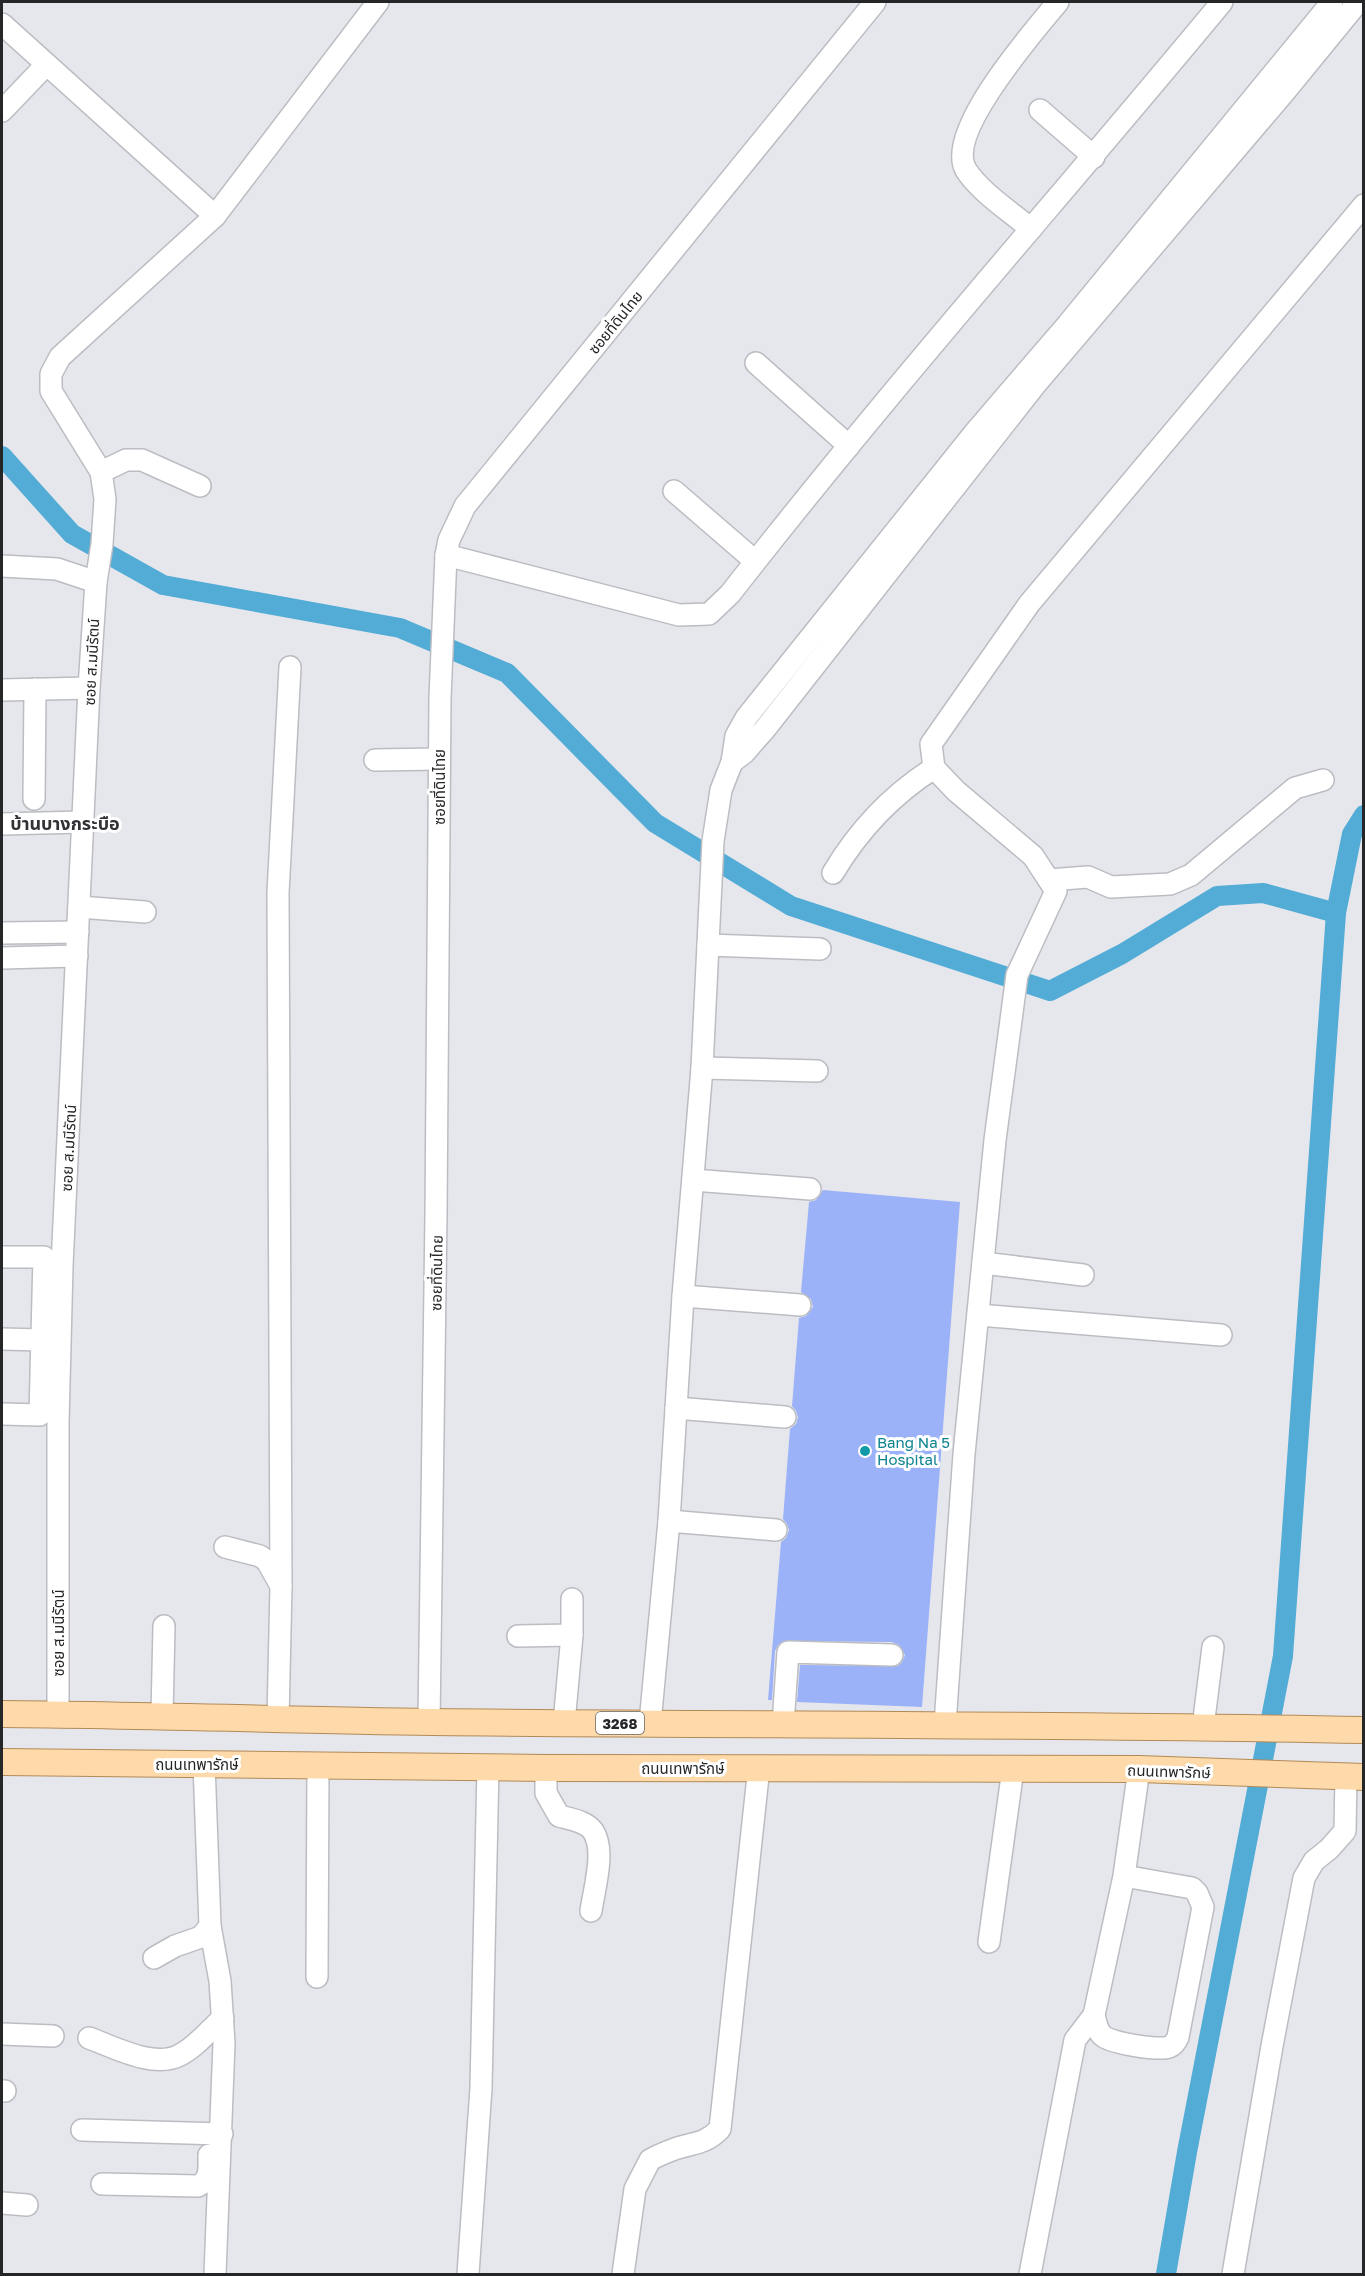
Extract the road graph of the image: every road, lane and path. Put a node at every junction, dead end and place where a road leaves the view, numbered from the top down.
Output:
1 (378, 2) edge
2 (874, 2) edge
3 (1058, 2) edge
4 (1222, 2) edge
5 (1332, 2) edge
6 (1358, 2) edge
7 (2, 24) edge
8 (1310, 44) junction
9 (46, 65) junction
10 (1040, 110) dead end
11 (2, 111) edge
12 (1094, 157) junction
13 (1364, 205) edge
14 (215, 216) junction
15 (1031, 229) junction
16 (756, 363) dead end
17 (849, 447) junction
18 (100, 472) junction
19 (200, 486) dead end
20 (674, 491) dead end
21 (446, 555) junction
22 (755, 561) junction
23 (2, 566) edge
24 (96, 582) junction
25 (290, 667) dead end
26 (90, 688) junction
27 (34, 689) junction
28 (2, 690) edge
29 (440, 759) junction
30 (375, 760) dead end
31 (934, 768) junction
32 (1323, 780) dead end
33 (34, 799) dead end
34 (82, 822) junction
35 (2, 824) edge
36 (833, 873) dead end
37 (1049, 880) junction
38 (79, 907) junction
39 (145, 912) dead end
40 (78, 932) junction
41 (2, 933) edge
42 (708, 945) junction
43 (820, 950) dead end
44 (77, 956) junction
45 (2, 958) edge
46 (702, 1068) junction
47 (817, 1071) dead end
48 (693, 1180) junction
49 (810, 1189) dead end
50 (2, 1257) edge
51 (983, 1263) junction
52 (1083, 1275) dead end
53 (683, 1296) junction
54 (800, 1305) dead end
55 (978, 1316) junction
56 (1221, 1335) dead end
57 (2, 1339) edge
58 (42, 1340) junction
59 (676, 1408) junction
60 (2, 1414) edge
61 (785, 1417) dead end
62 (669, 1521) junction
63 (776, 1530) dead end
64 (225, 1547) dead end
65 (281, 1586) junction
66 (572, 1599) dead end
67 (164, 1626) dead end
68 (572, 1635) junction
69 (519, 1636) dead end
70 (1212, 1647) dead end
71 (892, 1655) dead end
72 (2, 1714) edge
73 (57, 1715) junction
74 (162, 1715) junction
75 (278, 1719) junction
76 (429, 1722) junction
77 (564, 1723) junction
78 (650, 1723) junction
79 (783, 1724) junction
80 (945, 1724) junction
81 (1203, 1727) junction
82 (1364, 1730) edge
83 (2, 1762) edge
84 (204, 1764) junction
85 (318, 1765) junction
86 (488, 1767) junction
87 (759, 1767) junction
88 (546, 1768) junction
89 (1013, 1769) junction
90 (1139, 1769) junction
91 (1355, 1777) edge
92 (1124, 1876) junction
93 (591, 1911) dead end
94 (210, 1926) junction
95 (989, 1942) dead end
96 (153, 1958) dead end
97 (317, 1977) dead end
98 (1094, 2015) junction
99 (223, 2018) junction
100 (2, 2034) edge
101 (53, 2036) dead end
102 (89, 2038) dead end
103 (82, 2130) dead end
104 (216, 2134) junction
105 (102, 2184) dead end
106 (2, 2204) edge
107 (27, 2205) dead end
108 (215, 2274) edge
109 (468, 2274) edge
110 (623, 2274) edge
111 (1030, 2274) edge
112 (1233, 2274) edge

1 - 14 street
2 - 21 street, ซอยที่ดินไทย
3 - 15 street
4 - 12 street
5 - 8 street
6 - 8 street
7 - 9 street
8 - 42 street
9 - 11 street
9 - 14 street
10 - 12 street
12 - 15 street
13 - 31 street
14 - 18 street
15 - 17 street
16 - 17 street
17 - 22 street
18 - 19 street
18 - 24 street, ซอย ส.มนีรัตน์
20 - 22 street
21 - 22 street
21 - 29 street, ซอยที่ดินไทย
23 - 24 street
24 - 26 street, ซอย ส.มนีรัตน์
25 - 65 street
26 - 27 street
26 - 34 street, ซอย ส.มนีรัตน์
27 - 28 street
27 - 33 street
29 - 30 street
29 - 76 street, ซอยที่ดินไทย
31 - 36 street
31 - 37 street
32 - 37 street
34 - 35 street
34 - 38 street, ซอย ส.มนีรัตน์
37 - 51 street
38 - 39 street
38 - 40 street, ซอย ส.มนีรัตน์
40 - 41 street
40 - 44 street, ซอย ส.มนีรัตน์
42 - 43 street
42 - 46 street
44 - 45 street
44 - 73 street, ซอย ส.มนีรัตน์
46 - 47 street
46 - 48 street
48 - 49 street
48 - 53 street
50 - 58 street
51 - 52 street
51 - 55 street
53 - 54 street
53 - 59 street
55 - 56 street
55 - 80 street
57 - 58 street
58 - 60 street
59 - 61 street
59 - 62 street
62 - 63 street
62 - 78 street
64 - 65 street
65 - 75 street
66 - 68 street
67 - 74 street
68 - 69 street
68 - 77 street
70 - 81 street
71 - 79 street
72 - 73 main road, 3268
73 - 74 main road, 3268
74 - 75 main road, 3268
75 - 76 main road, 3268
76 - 77 main road, 3268
77 - 78 main road, 3268
78 - 79 main road, 3268
79 - 80 main road, 3268
80 - 81 main road, 3268
81 - 82 main road, 3268
83 - 84 main road, ถนนเทพารักษ์
84 - 85 main road, ถนนเทพารักษ์
84 - 94 street
85 - 86 main road, ถนนเทพารักษ์
85 - 97 street
86 - 88 main road, ถนนเทพารักษ์
86 - 109 street
87 - 88 main road, ถนนเทพารักษ์
87 - 89 main road, ถนนเทพารักษ์
87 - 110 street
88 - 93 street
89 - 90 main road, ถนนเทพารักษ์
89 - 95 street
90 - 91 main road, ถนนเทพารักษ์
90 - 92 street
91 - 112 street
92 - 98 street
92 - 98 street
94 - 96 street
94 - 99 street
98 - 111 street
99 - 102 street
99 - 104 street
100 - 101 street
103 - 104 street
104 - 105 street
104 - 108 street
106 - 107 street

